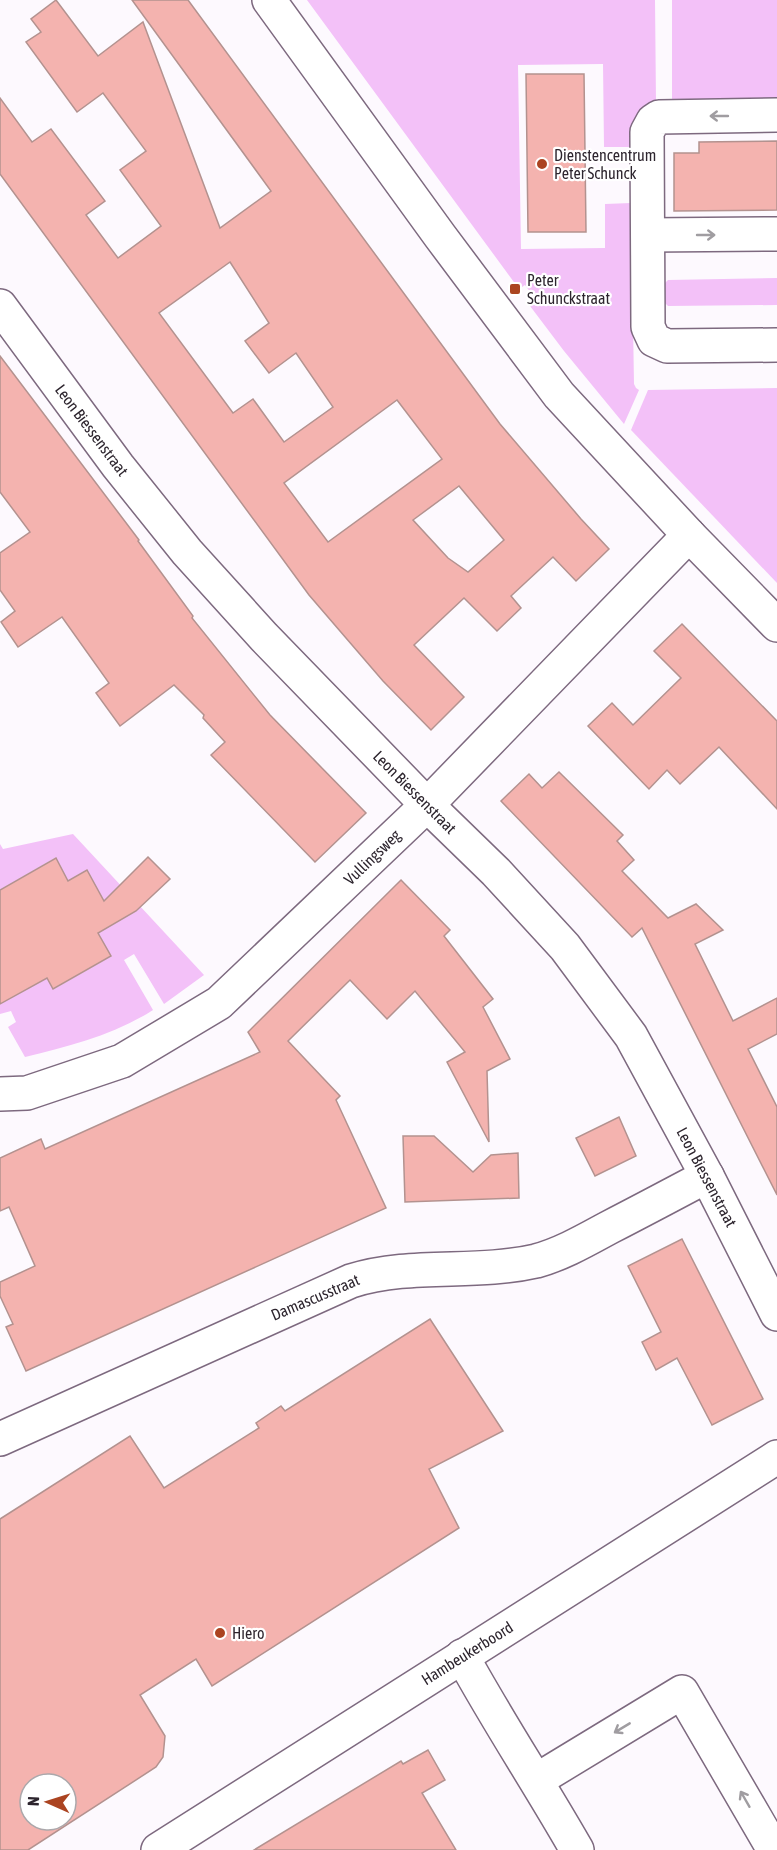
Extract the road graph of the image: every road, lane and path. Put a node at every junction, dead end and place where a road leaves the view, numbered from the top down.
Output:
1 (269, 0) edge
2 (777, 115) edge
3 (777, 234) edge
4 (648, 235) junction
5 (0, 306) edge
6 (777, 345) edge
7 (689, 535) junction
8 (777, 625) edge
9 (427, 805) junction
10 (0, 1094) edge
11 (707, 1176) junction
12 (777, 1314) edge
13 (0, 1439) edge
14 (777, 1457) edge
15 (462, 1656) junction
16 (537, 1780) junction
17 (158, 1850) edge
18 (577, 1850) edge
19 (774, 1850) edge

1 - 7 street
2 -> 4 street
4 -> 3 street
4 - 6 street
5 - 9 street, Leon Biessenstraat
7 - 8 street
7 - 9 street, Vullingsweg
9 - 10 street, Vullingsweg
9 - 11 street, Leon Biessenstraat
11 - 12 street, Leon Biessenstraat
11 - 13 street, Damascusstraat
14 - 15 street, Hambeukerboord
15 - 16 street
15 - 17 street, Hambeukerboord
16 - 18 street
19 -> 16 street

